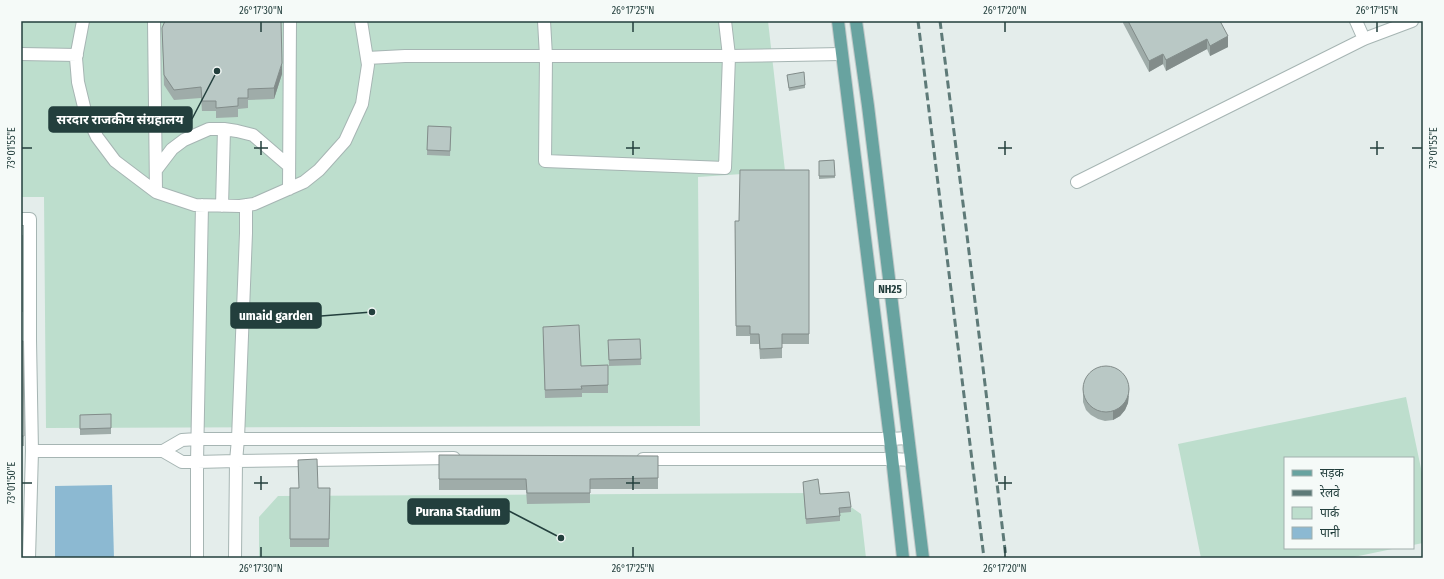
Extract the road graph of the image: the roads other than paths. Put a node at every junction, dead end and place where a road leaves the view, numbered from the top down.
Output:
1 (83, 21) edge
2 (154, 21) edge
3 (290, 21) edge
4 (361, 21) edge
5 (544, 21) edge
6 (724, 21) edge
7 (838, 21) edge
8 (856, 21) edge
9 (1356, 21) edge
10 (1412, 21) edge
11 (1364, 39) junction
12 (21, 54) edge
13 (77, 54) junction
14 (842, 54) junction
15 (546, 56) junction
16 (729, 56) junction
17 (367, 58) junction
18 (224, 129) junction
19 (289, 166) junction
20 (156, 170) junction
21 (1077, 182) dead end
22 (289, 189) junction
23 (156, 192) junction
24 (202, 205) junction
25 (246, 205) junction
26 (222, 206) junction
27 (21, 219) edge
28 (25, 342) edge
29 (908, 438) junction
30 (197, 439) junction
31 (238, 439) junction
32 (890, 439) junction
33 (32, 451) junction
34 (163, 452) junction
35 (467, 458) edge
36 (633, 459) edge
37 (892, 459) junction
38 (911, 460) junction
39 (236, 461) junction
40 (197, 462) junction
41 (25, 540) edge
42 (29, 558) edge
43 (197, 558) edge
44 (235, 558) edge
45 (903, 558) edge
46 (923, 558) edge

1 - 13 street
2 - 20 street
3 - 19 street
4 - 17 street
5 - 15 street
6 - 16 street
7 - 14 main road, NH25
8 - 29 main road, NH25
9 - 11 street
10 - 11 street
11 - 21 street
12 - 13 street
13 - 23 street
14 - 16 street
14 - 32 main road, NH25
15 - 16 street
15 - 16 street
15 - 17 street
17 - 22 street
18 - 19 street
18 - 20 street
18 - 26 street
19 - 22 street
20 - 23 street
22 - 25 street
23 - 24 street
24 - 26 street
24 - 30 street
25 - 26 street
25 - 31 street
27 - 28 street
28 - 33 street
29 - 32 street
29 - 38 main road, NH25
30 - 31 street
30 - 34 street
30 - 40 street
31 - 32 street
31 - 39 street
32 - 37 main road, NH25
33 - 34 street
33 - 41 street
34 - 40 street
35 - 39 street
36 - 37 street
37 - 38 street
37 - 45 main road, NH25
38 - 46 main road, NH25
39 - 40 street
39 - 44 street
40 - 43 street
41 - 42 street

